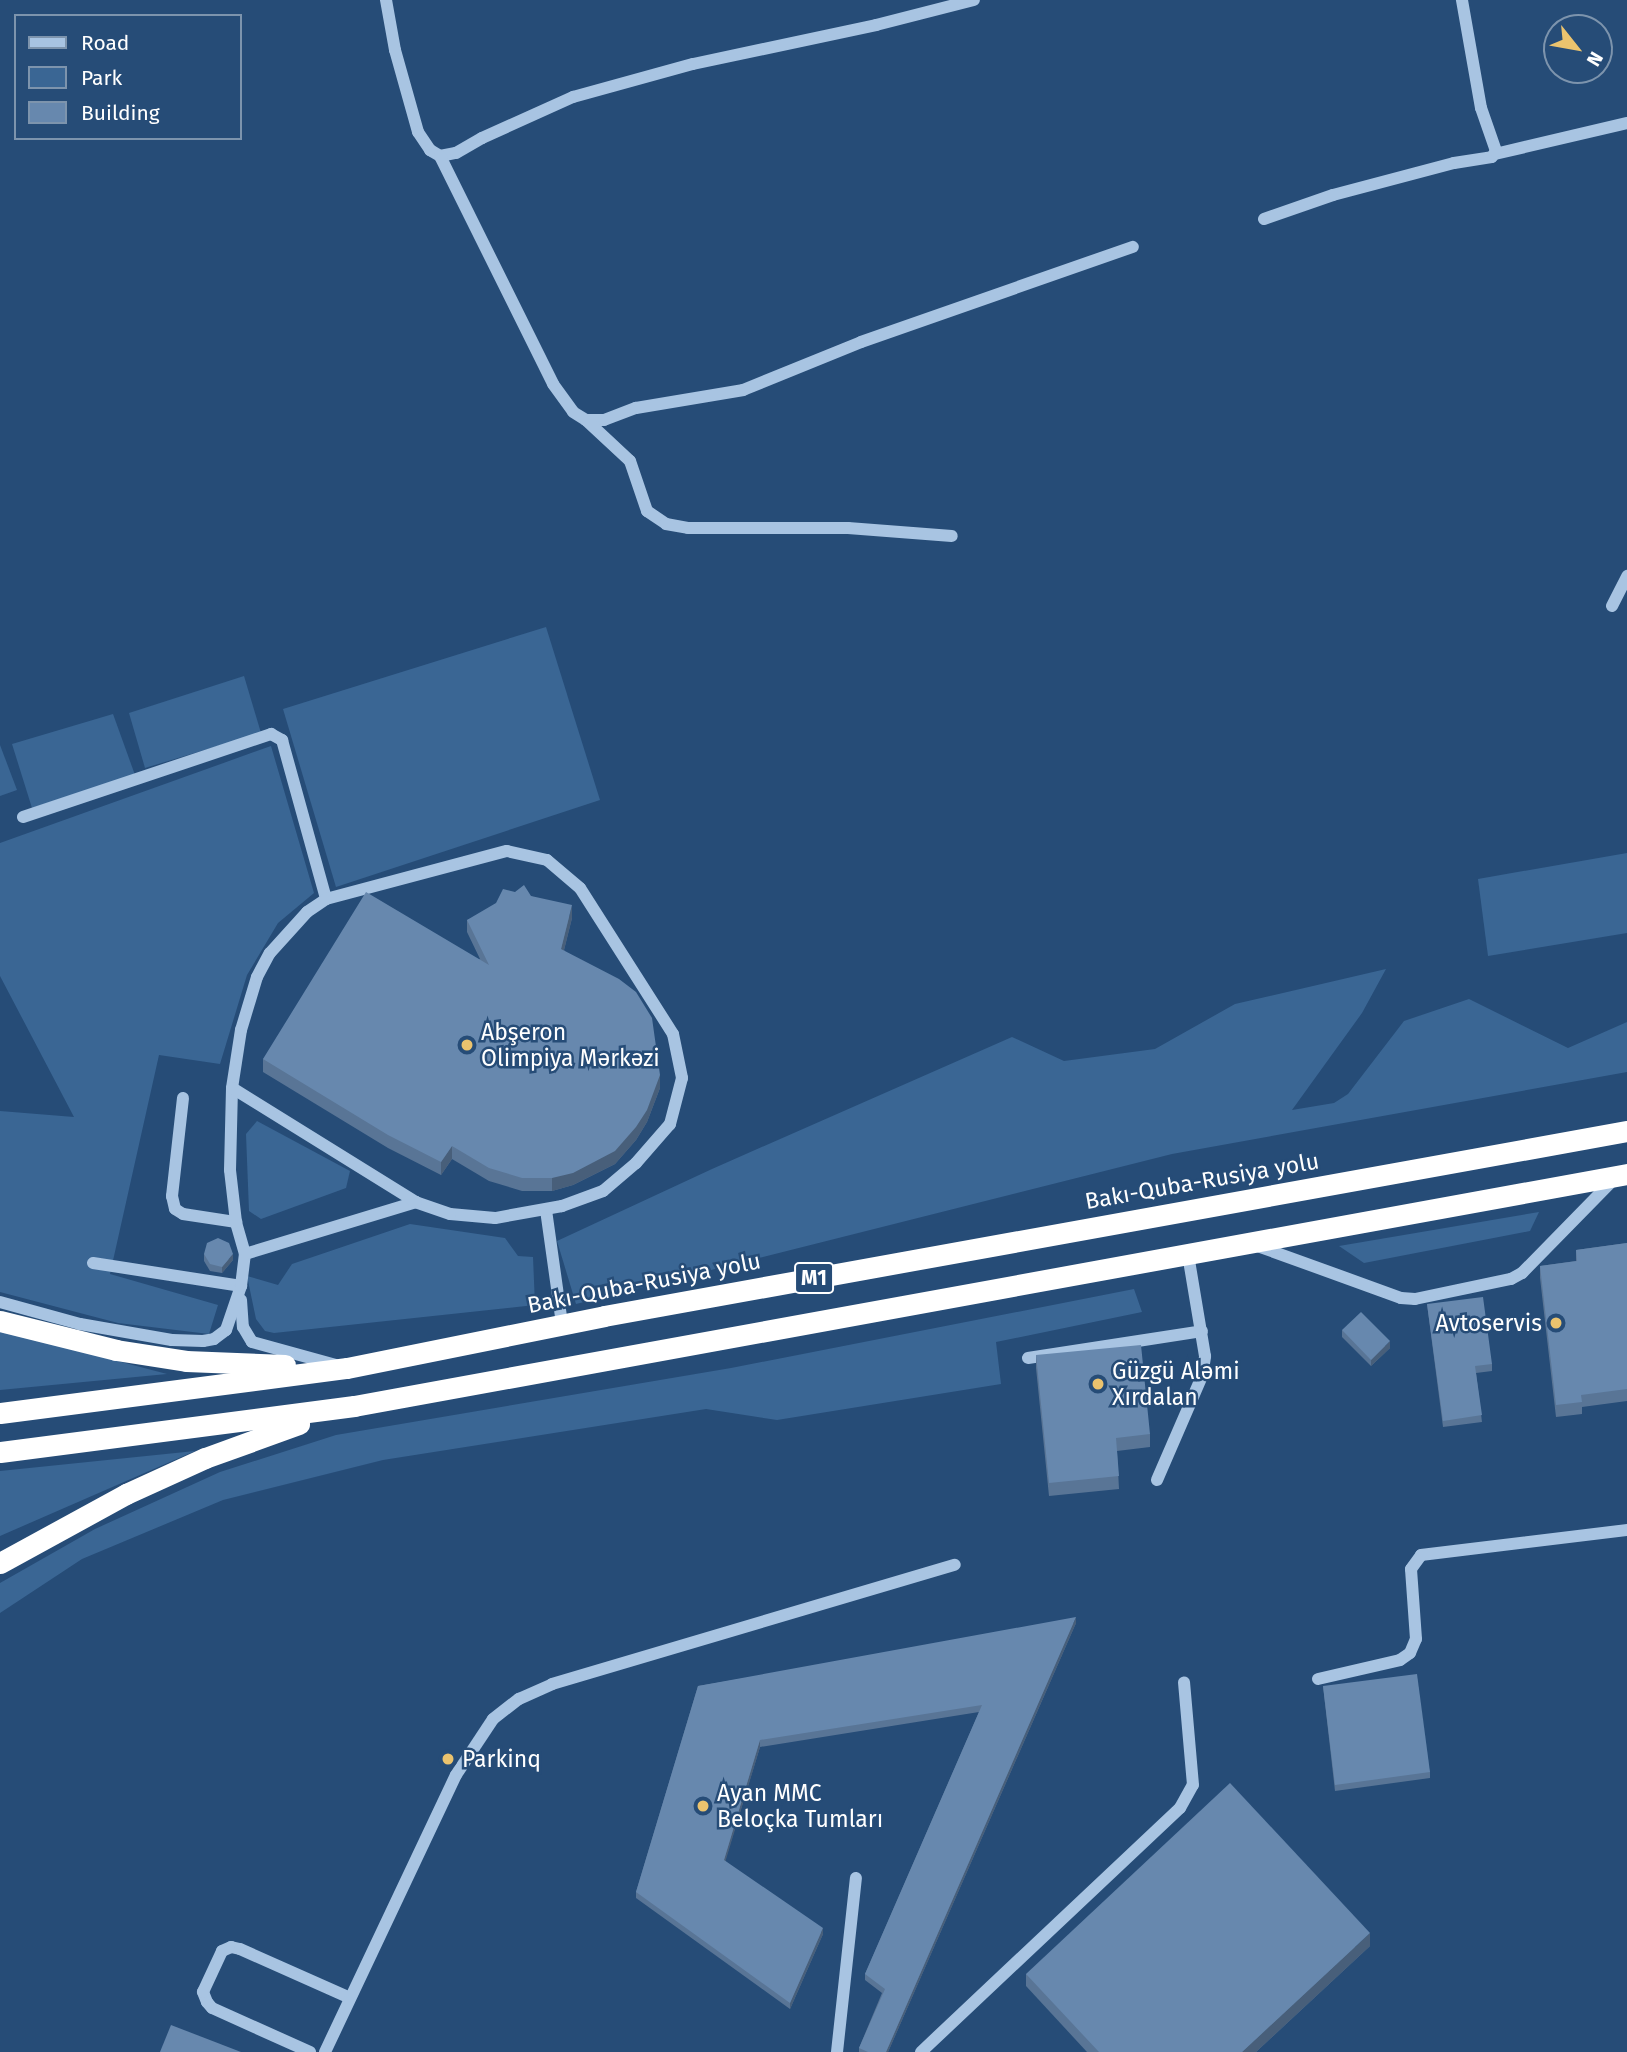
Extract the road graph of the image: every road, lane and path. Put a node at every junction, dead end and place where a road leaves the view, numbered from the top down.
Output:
1 (386, 0) edge
2 (974, 0) edge
3 (1462, 0) edge
4 (1627, 123) edge
5 (1495, 154) junction
6 (440, 156) junction
7 (1264, 219) dead end
8 (1133, 247) dead end
9 (586, 420) junction
10 (952, 536) dead end
11 (1627, 576) edge
12 (1612, 606) dead end
13 (23, 817) dead end
14 (326, 899) junction
15 (232, 1088) junction
16 (183, 1098) dead end
17 (1627, 1131) edge
18 (1622, 1175) edge
19 (416, 1202) junction
20 (546, 1210) junction
21 (236, 1222) junction
22 (1248, 1243) junction
23 (245, 1254) junction
24 (1188, 1254) junction
25 (93, 1263) dead end
26 (241, 1286) junction
27 (0, 1302) edge
28 (0, 1321) edge
29 (562, 1324) junction
30 (1202, 1331) junction
31 (1028, 1357) dead end
32 (347, 1368) junction
33 (354, 1406) junction
34 (0, 1413) edge
35 (0, 1452) edge
36 (1157, 1480) dead end
37 (1627, 1530) edge
38 (0, 1563) edge
39 (955, 1565) dead end
40 (1318, 1679) dead end
41 (1184, 1682) dead end
42 (856, 1878) dead end
43 (350, 1998) junction
44 (310, 2052) edge
45 (326, 2052) edge
46 (837, 2052) edge
47 (921, 2052) edge

1 - 6 lane
2 - 6 lane
3 - 5 lane
4 - 5 lane
5 - 7 lane
6 - 9 lane
8 - 9 lane
9 - 10 lane
11 - 12 lane
13 - 14 lane
14 - 15 lane
14 - 20 lane
15 - 19 lane
15 - 21 lane
16 - 21 lane
17 - 29 highway, Bakı-Quba-Rusiya yolu / M1
18 - 22 highway, M1
18 - 22 lane
19 - 20 lane
19 - 23 lane
20 - 29 lane
21 - 23 lane
22 - 24 highway, M1
23 - 26 lane
24 - 30 lane
24 - 33 highway, M1
25 - 26 lane
26 - 27 lane
26 - 32 lane
28 - 32 highway
29 - 32 highway, Bakı-Quba-Rusiya yolu / M1
30 - 31 lane
30 - 36 lane
32 - 34 highway, Bakı-Quba-Rusiya yolu / M1
33 - 35 highway, M1
33 - 38 highway
37 - 40 lane
39 - 43 lane
41 - 47 lane
42 - 46 lane
43 - 44 lane
43 - 45 lane

